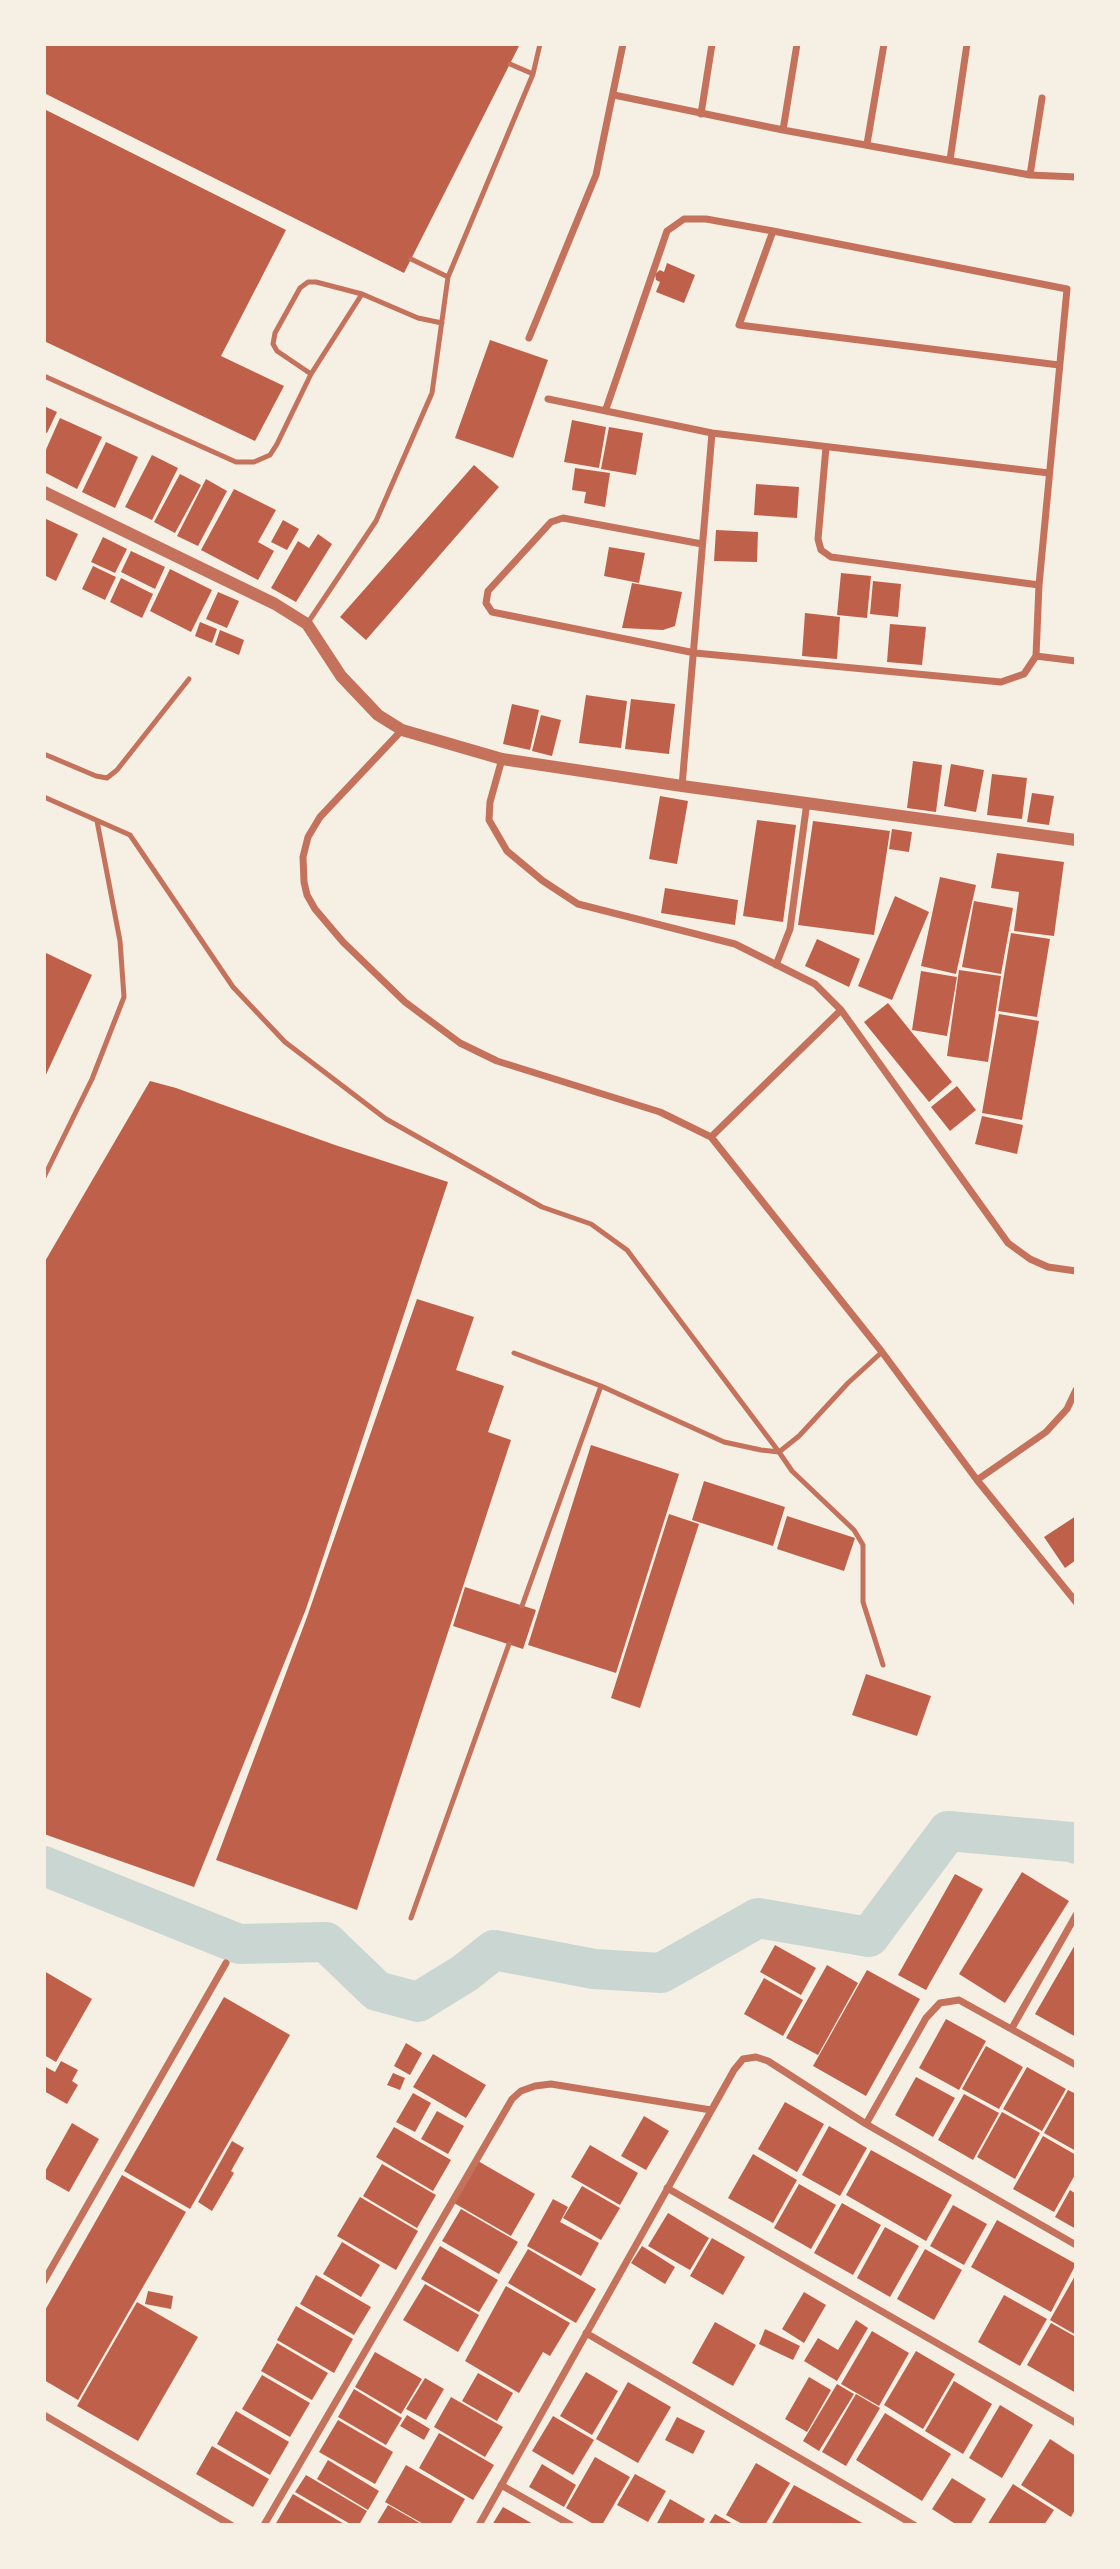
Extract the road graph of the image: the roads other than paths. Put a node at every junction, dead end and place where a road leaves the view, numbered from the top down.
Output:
1 (540, 44) edge
2 (622, 44) edge
3 (712, 44) edge
4 (797, 44) edge
5 (884, 44) edge
6 (967, 44) edge
7 (509, 64) dead end
8 (533, 74) junction
9 (614, 95) junction
10 (1042, 98) dead end
11 (701, 114) junction
12 (783, 130) junction
13 (867, 144) junction
14 (950, 160) junction
15 (1030, 175) junction
16 (1076, 177) edge
17 (773, 231) junction
18 (411, 260) dead end
19 (448, 277) junction
20 (362, 294) junction
21 (442, 323) junction
22 (529, 338) dead end
23 (1059, 365) junction
24 (311, 373) junction
25 (44, 376) edge
26 (548, 399) dead end
27 (606, 409) junction
28 (712, 433) junction
29 (826, 447) junction
30 (1049, 473) junction
31 (44, 492) edge
32 (702, 544) junction
33 (1039, 585) junction
34 (307, 624) junction
35 (695, 653) junction
36 (1036, 656) junction
37 (1076, 662) edge
38 (188, 678) dead end
39 (402, 730) junction
40 (44, 754) edge
41 (502, 759) junction
42 (682, 786) junction
43 (44, 797) edge
44 (807, 802) junction
45 (97, 821) junction
46 (1076, 840) edge
47 (776, 965) junction
48 (841, 1010) junction
49 (711, 1137) junction
50 (44, 1177) edge
51 (1076, 1271) edge
52 (882, 1352) junction
53 (514, 1353) dead end
54 (601, 1385) junction
55 (1076, 1390) edge
56 (779, 1452) junction
57 (977, 1480) junction
58 (1076, 1602) edge
59 (522, 1606) dead end
60 (509, 1644) dead end
61 (883, 1665) dead end
62 (1076, 1914) edge
63 (411, 1918) dead end
64 (226, 1962) dead end
65 (1012, 2028) junction
66 (1076, 2065) edge
67 (711, 2110) junction
68 (866, 2124) junction
69 (667, 2188) junction
70 (1076, 2245) edge
71 (44, 2281) edge
72 (586, 2333) junction
73 (44, 2415) edge
74 (1076, 2423) edge
75 (501, 2485) junction
76 (231, 2525) edge
77 (264, 2525) edge
78 (479, 2525) edge
79 (572, 2525) edge
80 (914, 2525) edge

1 - 8 lane
2 - 9 street
3 - 11 street
4 - 12 street
5 - 13 street
6 - 14 street
7 - 8 lane
8 - 19 lane
9 - 11 street
9 - 22 street
10 - 15 street
11 - 12 street
12 - 13 street
13 - 14 street
14 - 15 street
15 - 16 street
17 - 23 street
17 - 23 street
17 - 27 street
18 - 19 lane
19 - 21 lane
20 - 21 lane
20 - 24 lane
20 - 24 lane
21 - 34 lane
23 - 30 street
24 - 25 lane
26 - 27 street
27 - 28 street
28 - 29 street
28 - 32 street
29 - 30 street
29 - 33 street
30 - 33 street
31 - 34 street
32 - 35 street
32 - 35 street
33 - 36 street
34 - 39 street
35 - 36 street
35 - 42 street
36 - 37 street
38 - 40 lane
39 - 41 street
39 - 49 street
41 - 42 street
41 - 47 street
42 - 44 street
43 - 45 lane
44 - 46 street
44 - 47 street
45 - 50 lane
45 - 56 lane
47 - 48 street
48 - 49 street
48 - 51 street
49 - 52 street
52 - 56 lane
52 - 57 street
53 - 54 lane
54 - 56 lane
54 - 59 lane
55 - 57 street
56 - 61 lane
57 - 58 street
60 - 63 lane
62 - 65 street
64 - 71 street
65 - 66 street
65 - 68 street
67 - 68 street
67 - 69 street
67 - 77 street
68 - 70 street
69 - 72 street
69 - 74 street
72 - 75 street
72 - 80 street
73 - 76 street
75 - 78 street
75 - 79 street

